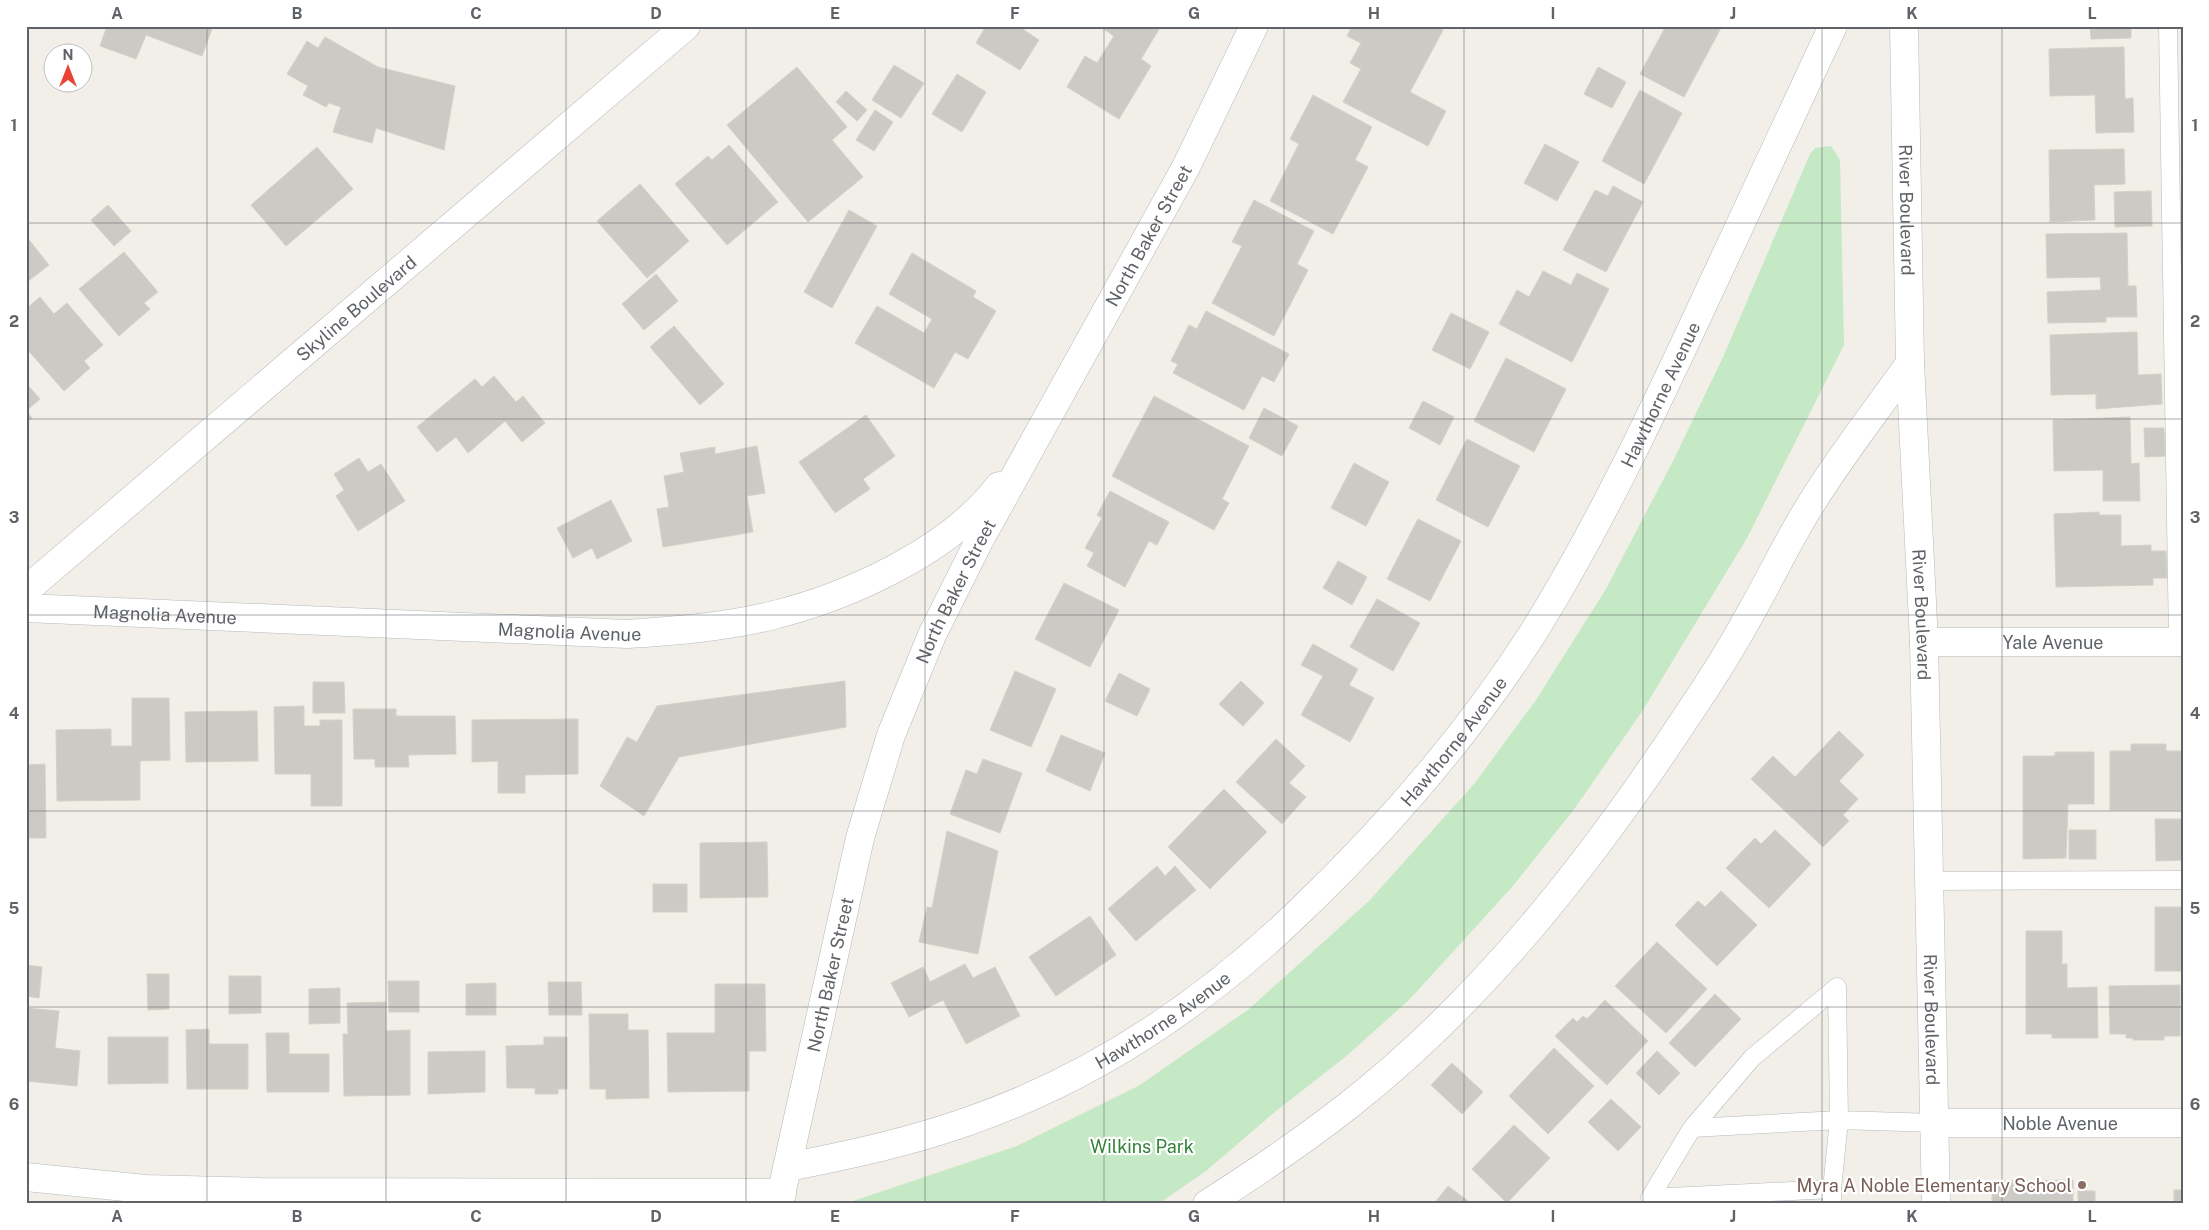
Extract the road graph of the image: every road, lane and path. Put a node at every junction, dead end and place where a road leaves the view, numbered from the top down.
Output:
1 (686, 26) edge
2 (1254, 26) edge
3 (1833, 26) edge
4 (1904, 26) edge
5 (2168, 26) edge
6 (1910, 363) junction
7 (2178, 401) edge
8 (1043, 427) junction
9 (26, 590) edge
10 (26, 608) edge
11 (1924, 642) junction
12 (2180, 642) edge
13 (2183, 880) edge
14 (1930, 881) junction
15 (1839, 1120) junction
16 (1936, 1123) junction
17 (2183, 1123) edge
18 (1692, 1128) junction
19 (26, 1177) edge
20 (783, 1188) edge
21 (1832, 1196) edge
22 (1207, 1204) edge
23 (1936, 1204) edge

1 - 9 street, Skyline Boulevard
2 - 8 street, North Baker Street
3 - 20 street, Hawthorne Avenue
4 - 6 street, River Boulevard
5 - 7 lane
6 - 11 street, River Boulevard
6 - 22 street
7 - 12 lane
8 - 10 street, Magnolia Avenue
8 - 20 street, North Baker Street
11 - 12 street, Yale Avenue
11 - 14 street, River Boulevard
13 - 14 lane
14 - 16 street, River Boulevard
15 - 16 lane
15 - 18 lane
15 - 18 lane
15 - 21 lane
16 - 17 street, Noble Avenue
16 - 23 street, River Boulevard
18 - 21 lane
19 - 20 street, Hawthorne Avenue

